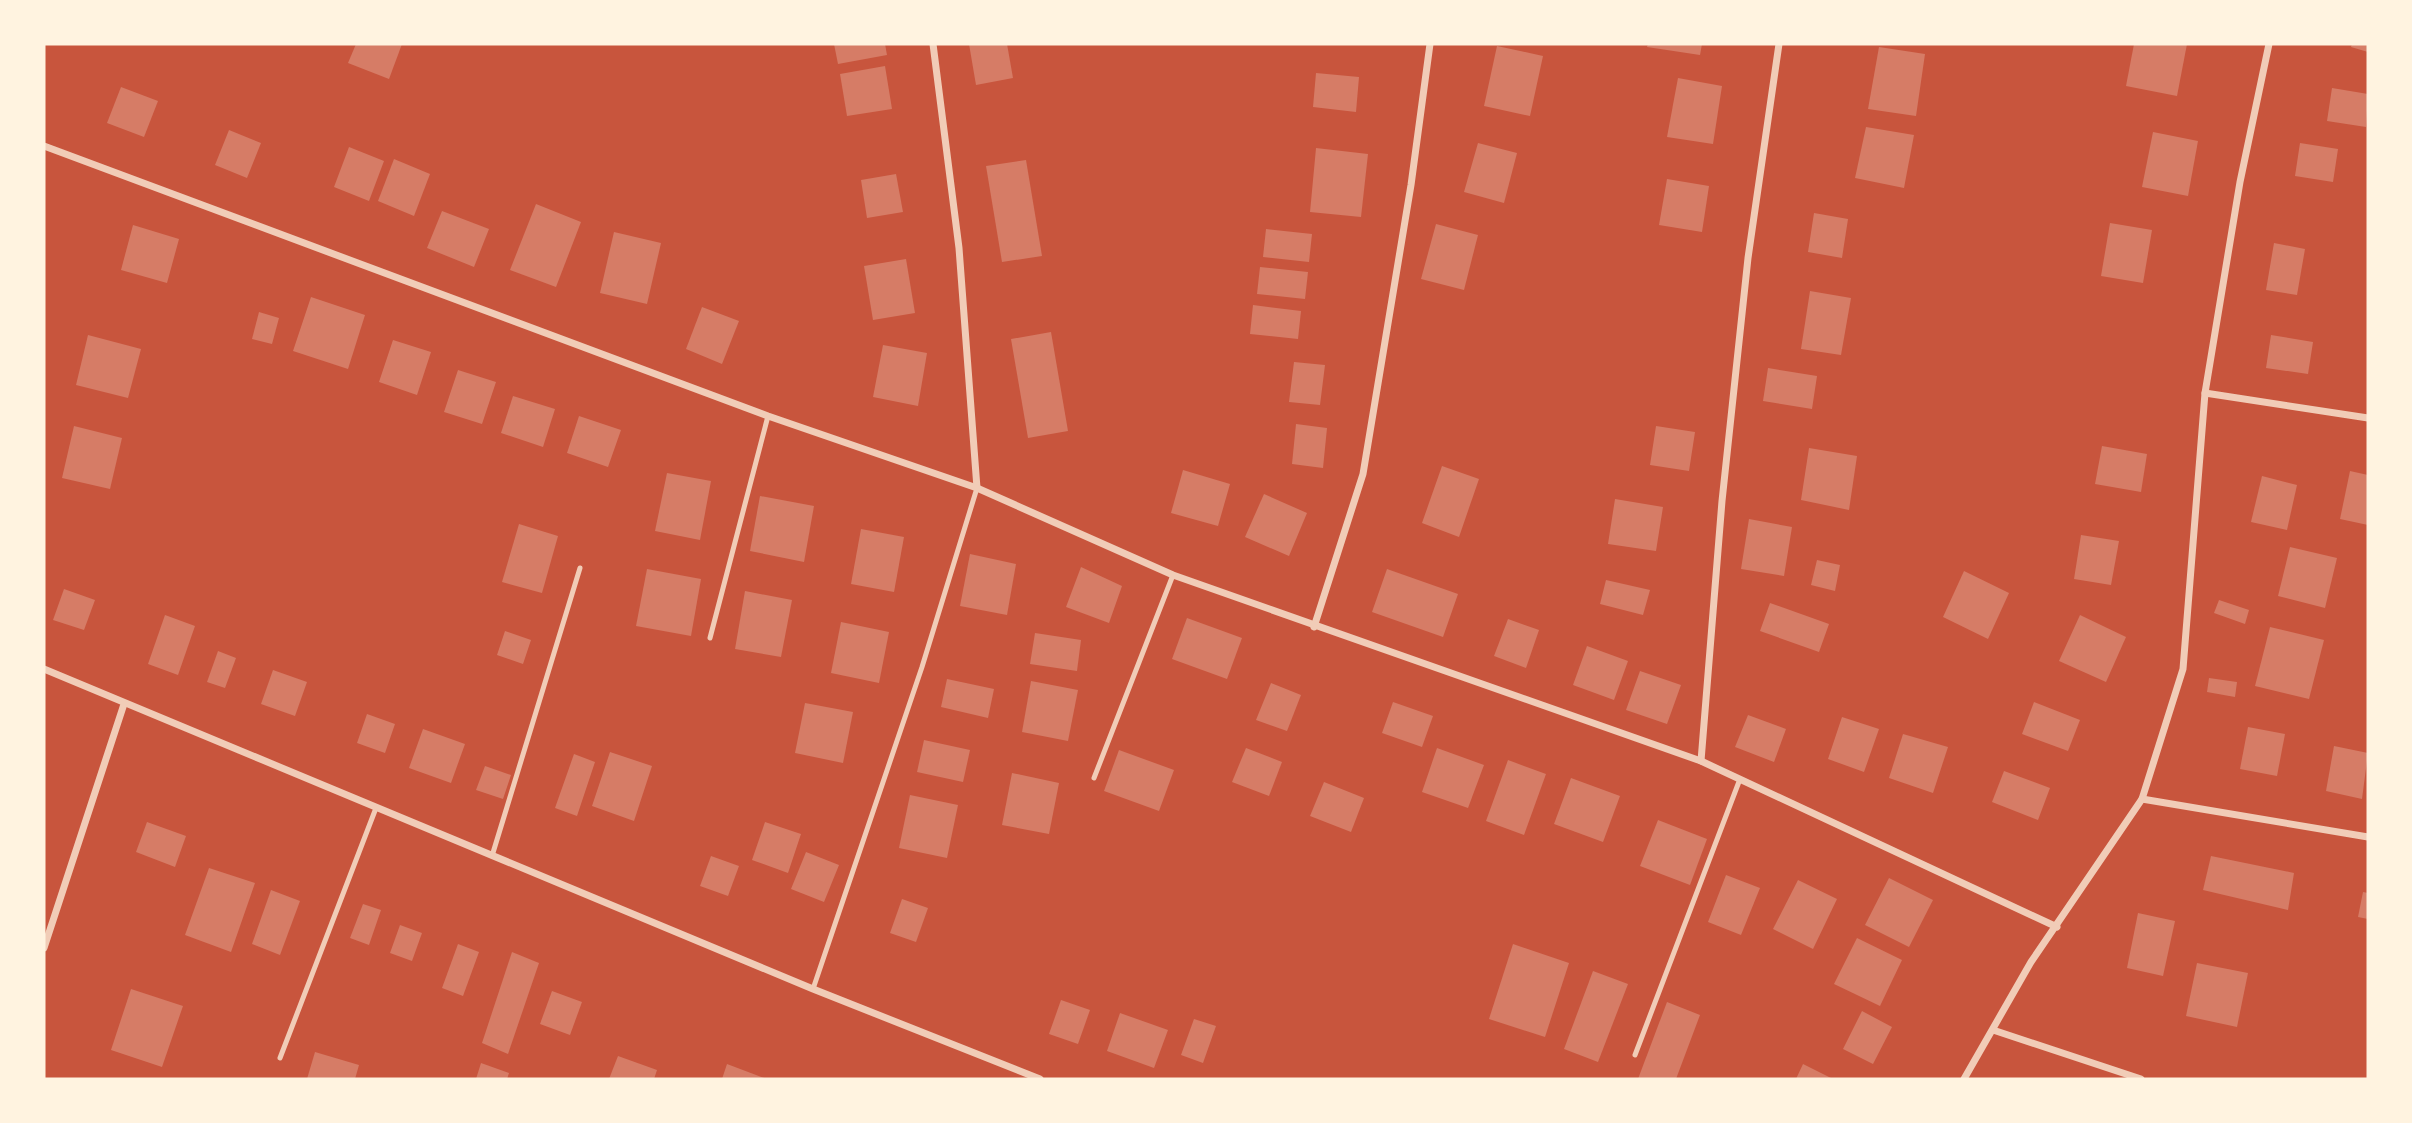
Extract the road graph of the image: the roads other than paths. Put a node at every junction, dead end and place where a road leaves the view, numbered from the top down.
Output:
1 (933, 44) edge
2 (1430, 44) edge
3 (1779, 44) edge
4 (2269, 44) edge
5 (44, 146) edge
6 (2204, 393) junction
7 (768, 416) junction
8 (2368, 418) edge
9 (977, 488) junction
10 (579, 568) dead end
11 (1173, 575) junction
12 (1314, 627) junction
13 (710, 638) dead end
14 (44, 669) edge
15 (124, 704) junction
16 (1701, 761) junction
17 (1094, 778) dead end
18 (1740, 779) junction
19 (2142, 799) junction
20 (376, 808) junction
21 (2368, 837) edge
22 (492, 856) junction
23 (2057, 927) junction
24 (44, 948) edge
25 (813, 989) junction
26 (1993, 1030) junction
27 (1635, 1055) dead end
28 (280, 1058) dead end
29 (1040, 1079) edge
30 (1964, 1079) edge
31 (2141, 1079) edge

1 - 9 street
2 - 12 street
3 - 16 street
4 - 6 street
5 - 7 street
6 - 8 street
6 - 19 street
7 - 9 street
7 - 13 lane
9 - 11 street
9 - 25 lane
10 - 22 lane
11 - 12 street
11 - 17 lane
12 - 16 street
14 - 15 street
15 - 20 street
15 - 24 street
16 - 18 street
18 - 23 street
18 - 27 lane
19 - 21 street
19 - 23 street
20 - 22 street
20 - 28 lane
22 - 25 street
23 - 26 street
25 - 29 street
26 - 30 street
26 - 31 street

